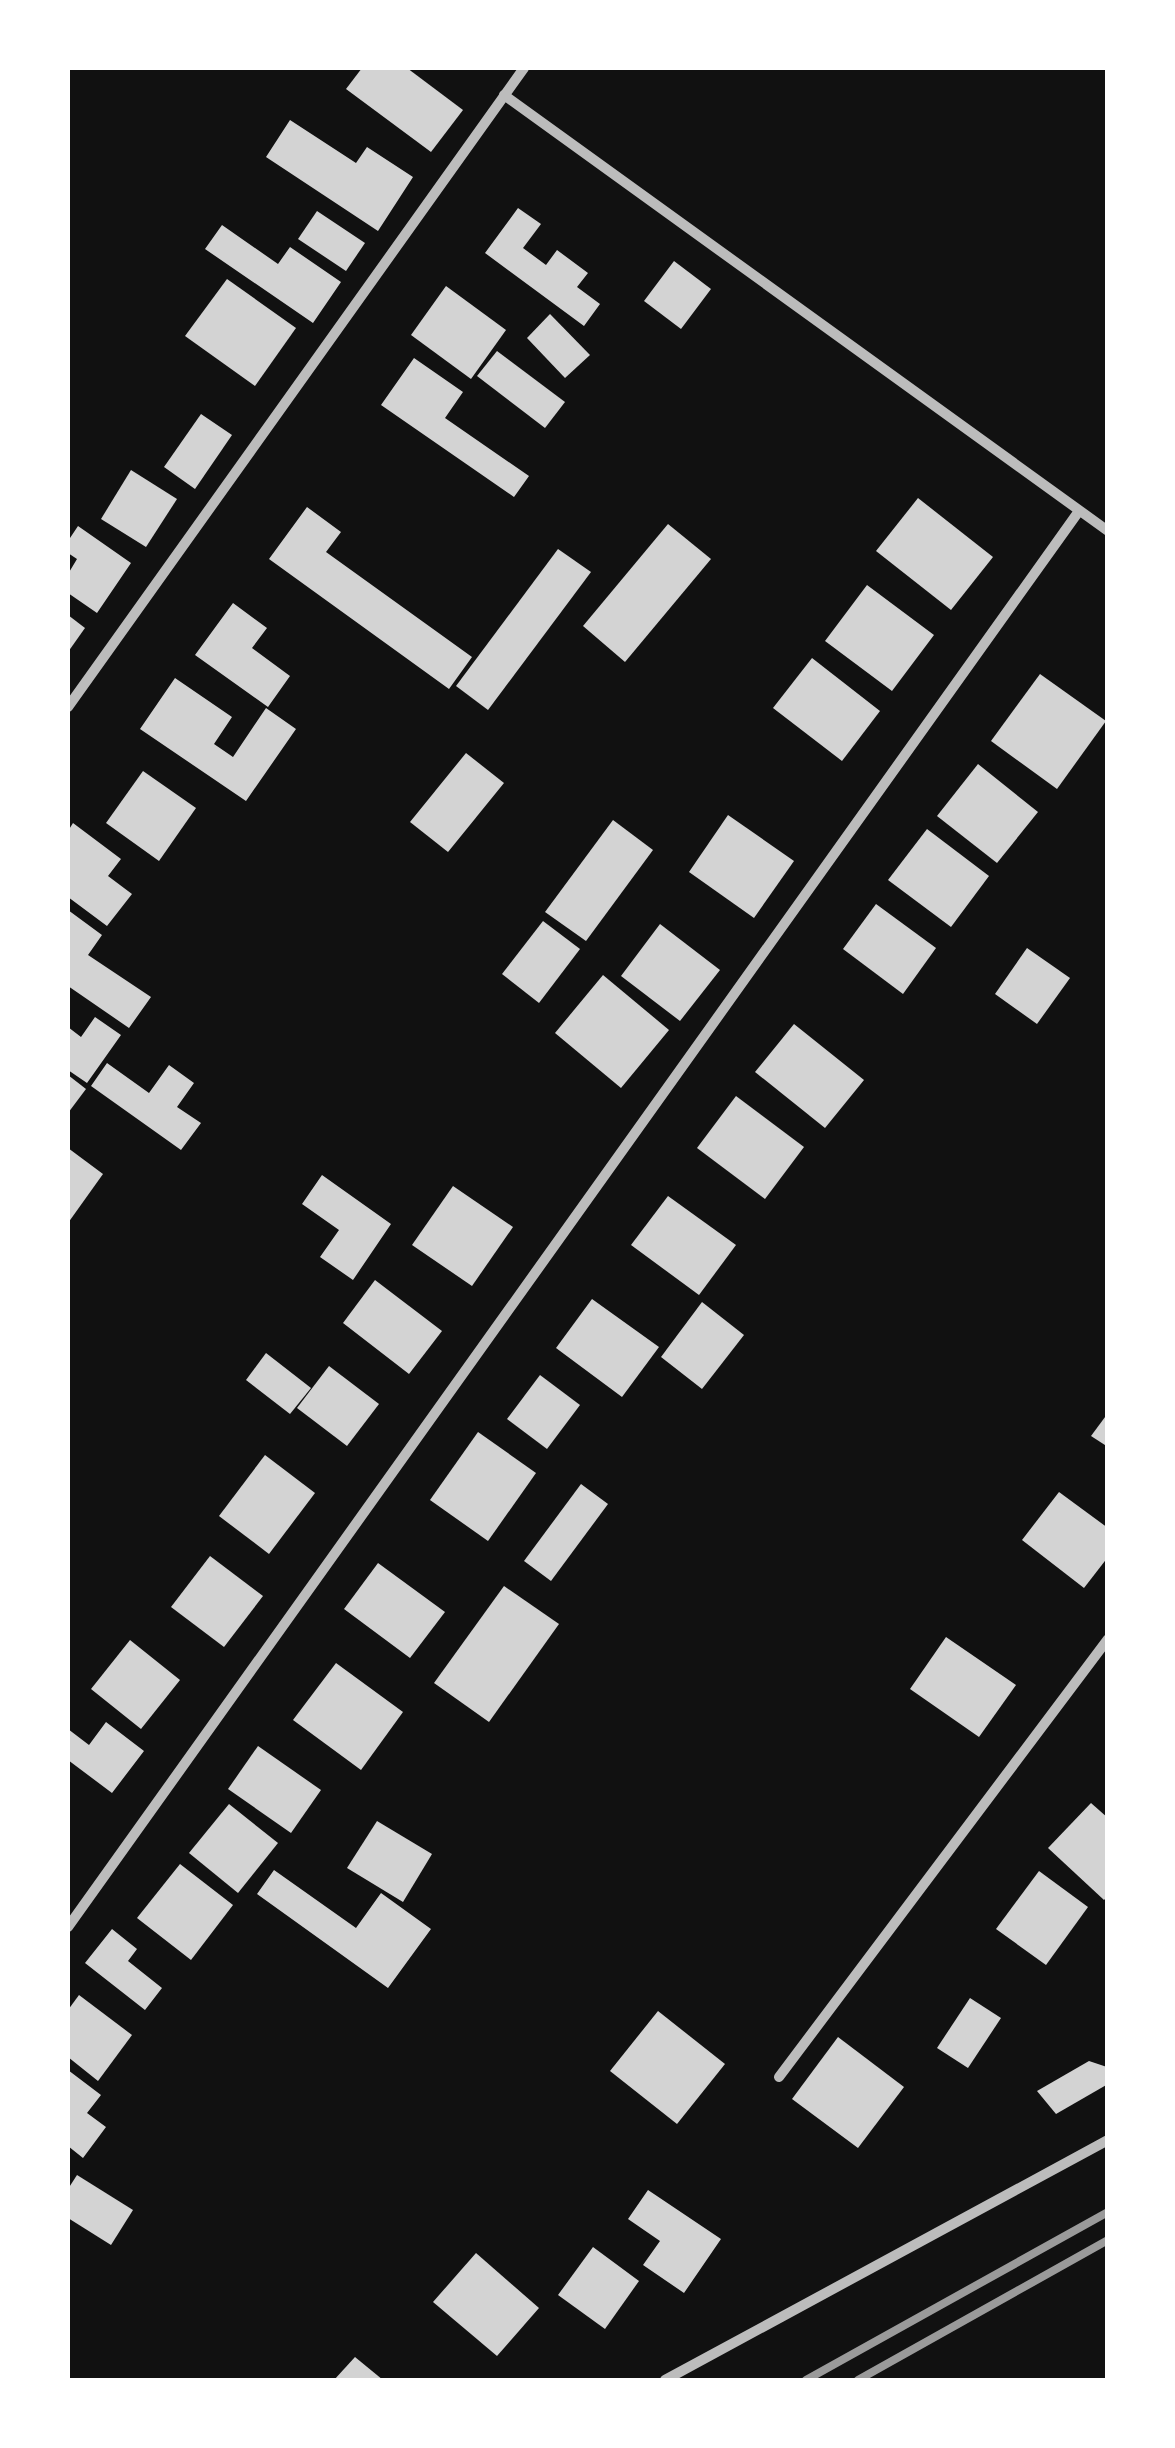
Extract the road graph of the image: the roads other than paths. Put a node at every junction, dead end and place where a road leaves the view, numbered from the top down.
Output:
1 (524, 68) edge
2 (504, 95) junction
3 (1079, 511) junction
4 (1108, 531) edge
5 (68, 707) edge
6 (1108, 1640) edge
7 (68, 1927) edge
8 (779, 2077) dead end
9 (1108, 2140) edge
10 (665, 2380) edge

1 - 2 street
2 - 3 street
2 - 5 street
3 - 4 street
3 - 7 street
6 - 8 street
9 - 10 street

